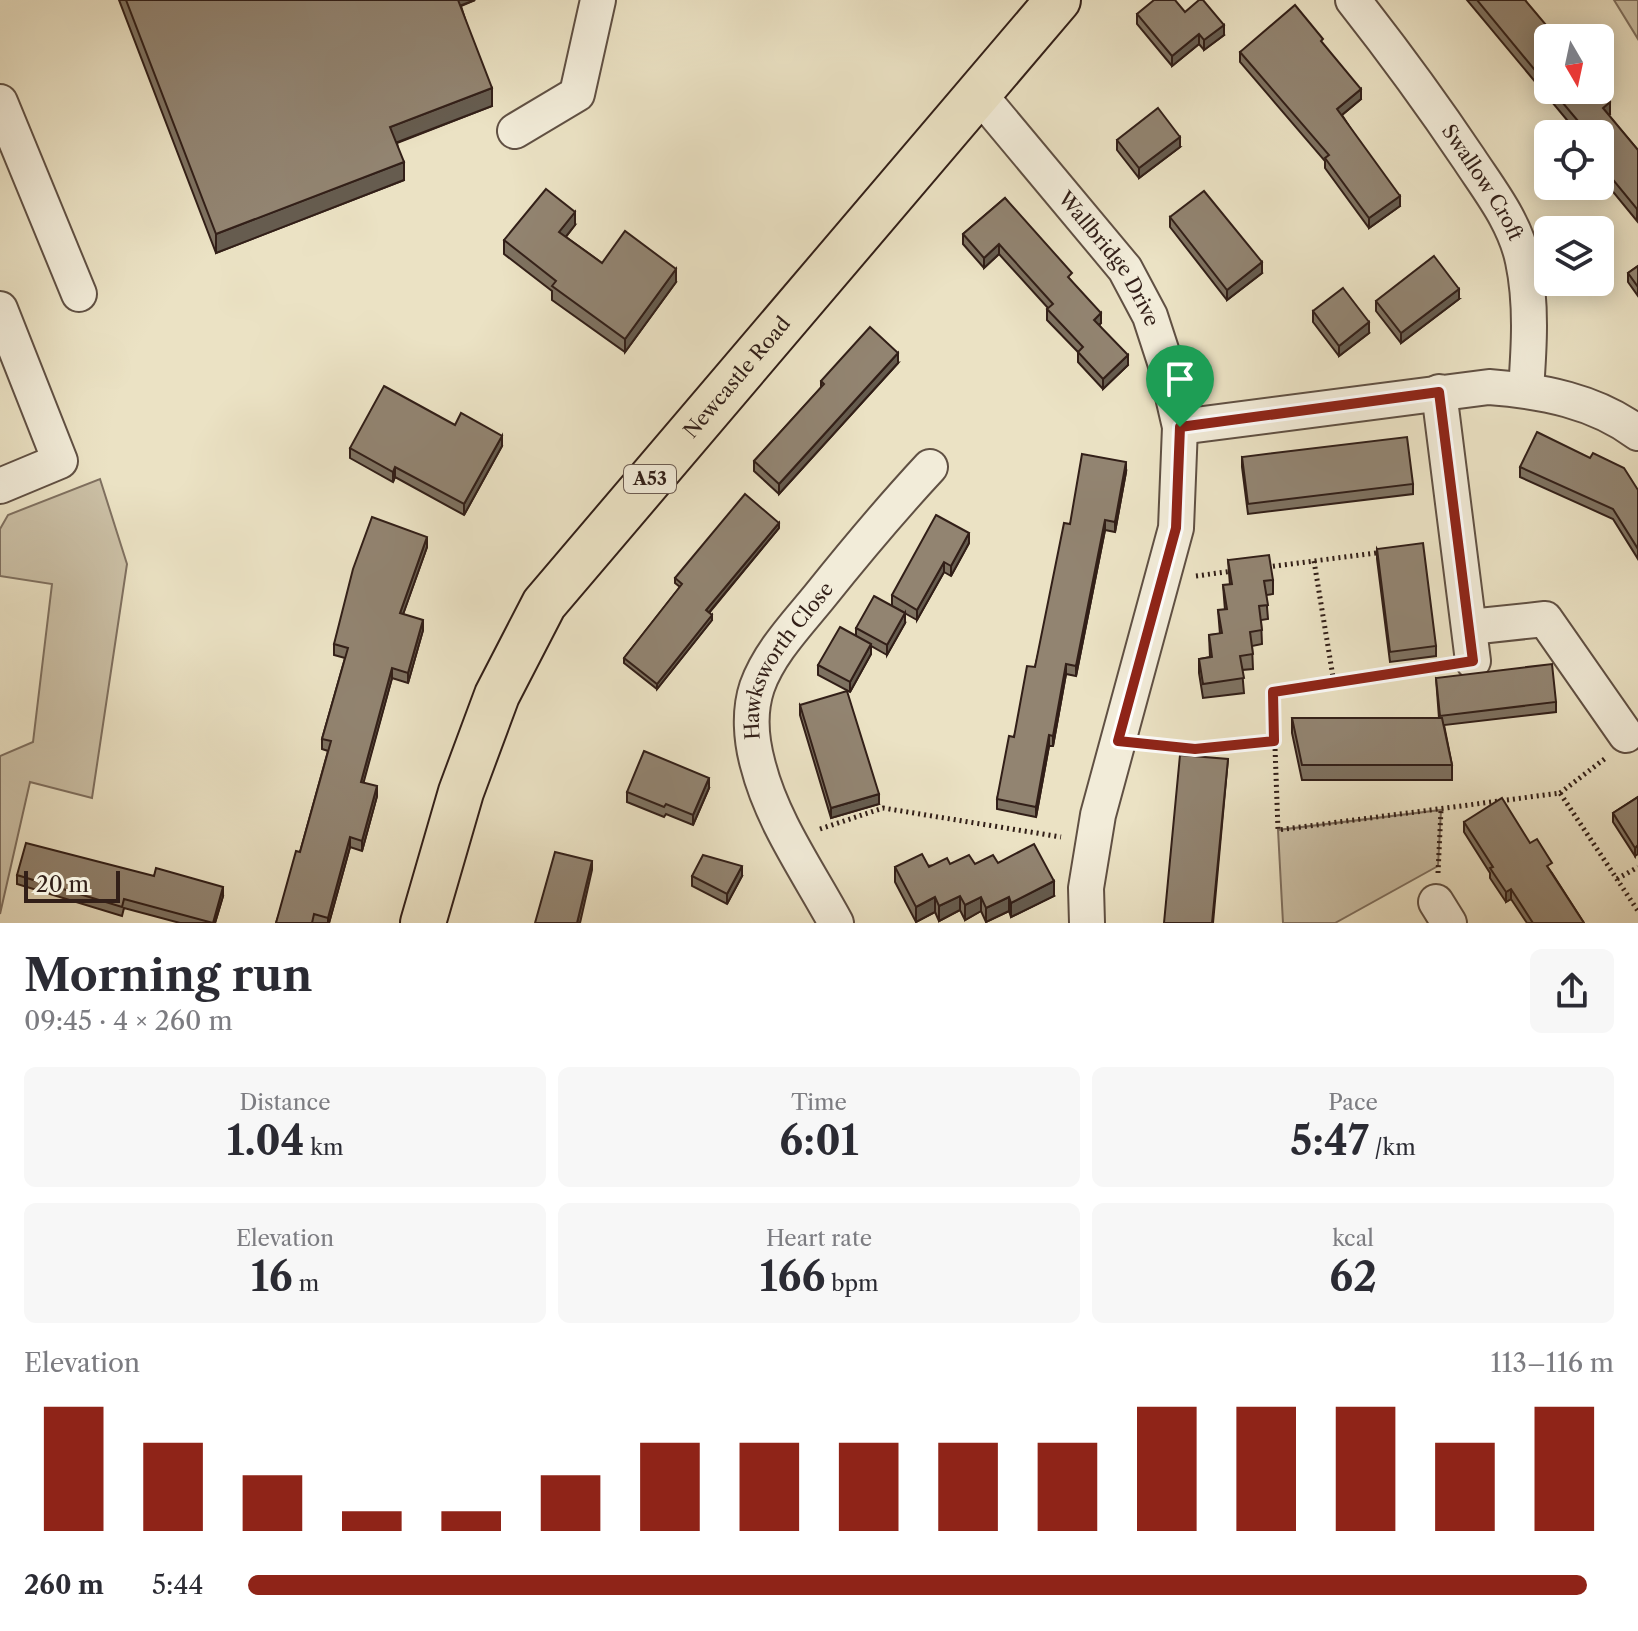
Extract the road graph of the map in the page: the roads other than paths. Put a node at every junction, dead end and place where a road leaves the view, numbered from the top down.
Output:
1 (598, 0) edge
2 (1058, 0) edge
3 (1353, 0) edge
4 (978, 93) junction
5 (0, 102) edge
6 (515, 131) dead end
7 (79, 294) dead end
8 (0, 309) edge
9 (1526, 390) junction
10 (1439, 392) junction
11 (1180, 427) junction
12 (1638, 433) edge
13 (930, 467) dead end
14 (0, 486) edge
15 (1470, 627) junction
16 (1473, 661) road end
17 (1626, 735) road end
18 (423, 923) edge
19 (836, 923) edge
20 (1087, 923) edge

1 - 6 street
2 - 4 highway, Newcastle Road / A53
3 - 9 street, Swallow Croft
4 - 11 street, Wallbridge Drive
4 - 18 highway, Newcastle Road / A53
5 - 7 street
8 - 14 street
9 - 10 street
9 - 12 street
10 - 11 street
10 - 15 street
11 - 20 street, Wallbridge Drive
13 - 19 street, Hawksworth Close
15 - 16 street
15 - 17 street

